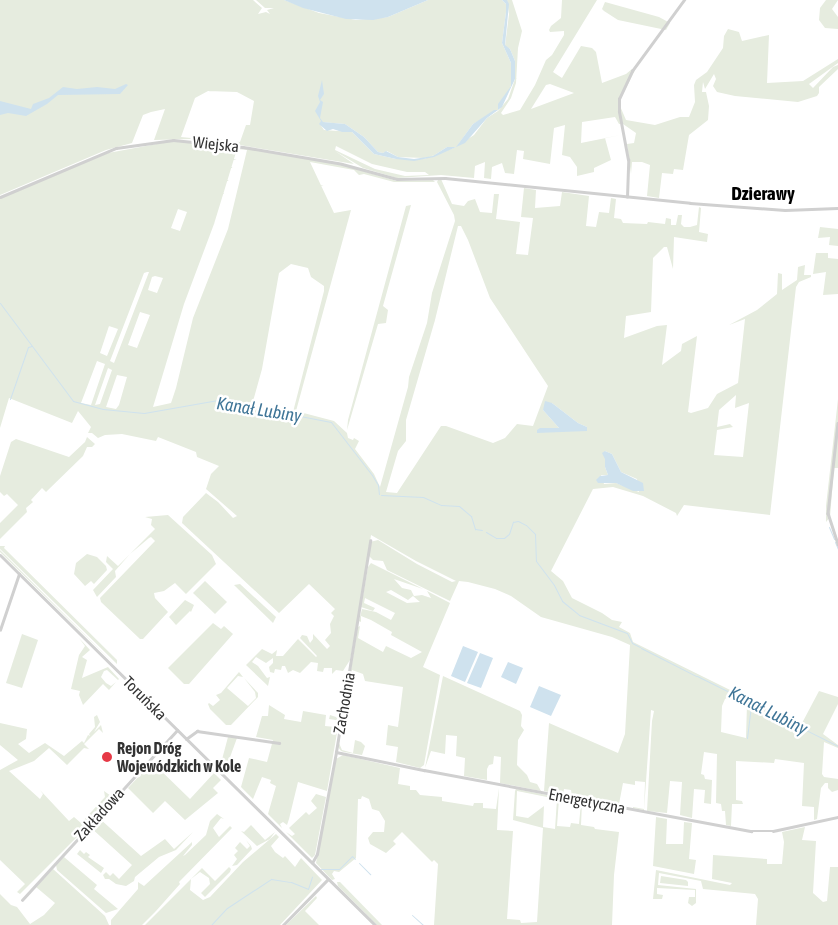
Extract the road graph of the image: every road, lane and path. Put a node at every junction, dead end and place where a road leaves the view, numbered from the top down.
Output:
1 (684, 0) edge
2 (0, 197) edge
3 (626, 197) junction
4 (838, 208) edge
5 (838, 422) edge
6 (370, 542) dead end
7 (838, 544) edge
8 (0, 555) edge
9 (19, 574) junction
10 (0, 630) edge
11 (177, 730) junction
12 (186, 739) junction
13 (280, 743) dead end
14 (336, 752) junction
15 (838, 817) edge
16 (312, 863) junction
17 (328, 879) junction
18 (22, 900) dead end
19 (283, 925) edge
20 (374, 925) edge

1 - 3 street
2 - 3 street, Wiejska
3 - 4 street, Wiejska
5 - 7 street
6 - 14 street, Zachodnia
8 - 9 street, Toruńska
9 - 10 street
9 - 11 street, Toruńska
11 - 12 street, Toruńska
11 - 18 street, Zakładowa
12 - 13 street
12 - 16 street, Toruńska
14 - 15 street, Energetyczna
14 - 16 street, Zachodnia
16 - 17 street, Toruńska
17 - 19 street
17 - 20 street, Toruńska

